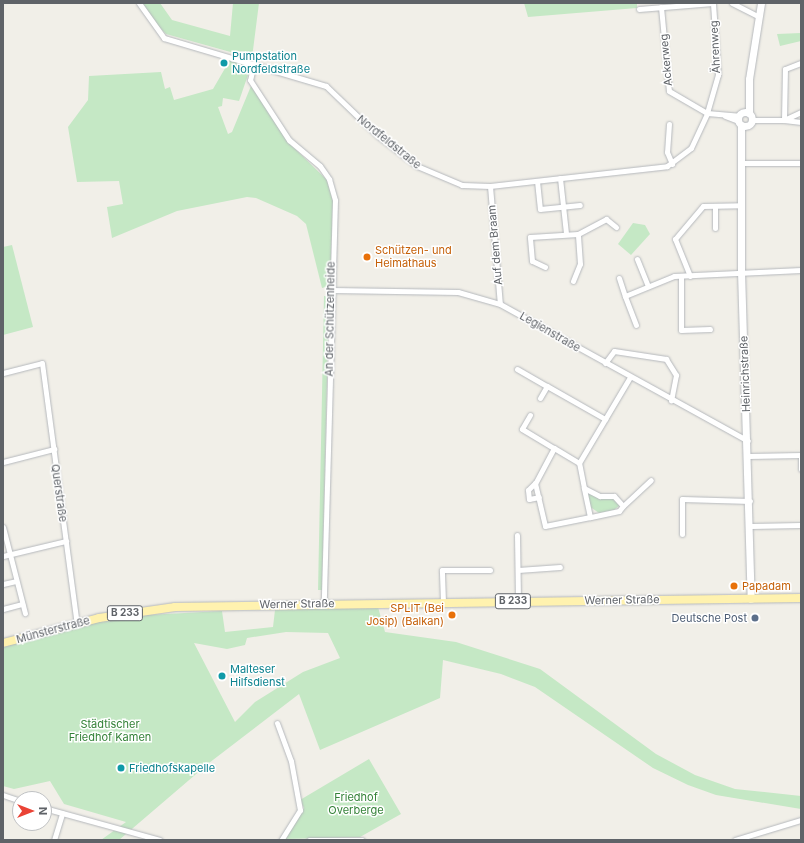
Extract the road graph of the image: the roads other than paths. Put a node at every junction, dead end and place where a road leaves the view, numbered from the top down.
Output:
1 (139, 3) edge
2 (713, 3) edge
3 (732, 3) edge
4 (761, 3) edge
5 (686, 4) edge
6 (659, 6) edge
7 (639, 9) dead end
8 (759, 17) junction
9 (254, 63) junction
10 (801, 63) edge
11 (800, 112) edge
12 (707, 113) junction
13 (744, 119) junction
14 (784, 120) junction
15 (800, 122) edge
16 (669, 124) dead end
17 (801, 162) edge
18 (743, 163) junction
19 (672, 164) junction
20 (560, 178) junction
21 (537, 181) junction
22 (490, 186) junction
23 (580, 205) dead end
24 (742, 205) junction
25 (563, 206) junction
26 (715, 206) junction
27 (616, 227) dead end
28 (716, 228) dead end
29 (566, 233) junction
30 (578, 234) junction
31 (637, 260) dead end
32 (545, 267) dead end
33 (801, 270) edge
34 (740, 271) junction
35 (681, 276) junction
36 (690, 276) junction
37 (619, 278) dead end
38 (573, 281) dead end
39 (648, 286) junction
40 (332, 290) junction
41 (625, 296) junction
42 (500, 304) junction
43 (636, 325) dead end
44 (710, 328) dead end
45 (605, 363) junction
46 (517, 369) dead end
47 (3, 373) edge
48 (630, 377) junction
49 (547, 386) junction
50 (540, 398) dead end
51 (672, 401) junction
52 (530, 415) dead end
53 (604, 419) junction
54 (748, 441) junction
55 (554, 448) junction
56 (54, 449) junction
57 (801, 455) edge
58 (749, 456) junction
59 (3, 462) edge
60 (579, 463) junction
61 (801, 469) edge
62 (651, 480) dead end
63 (536, 482) junction
64 (584, 488) junction
65 (539, 498) junction
66 (750, 501) junction
67 (623, 506) junction
68 (590, 517) junction
69 (801, 525) edge
70 (750, 526) junction
71 (3, 527) edge
72 (682, 534) dead end
73 (517, 535) dead end
74 (66, 541) junction
75 (10, 554) junction
76 (3, 556) edge
77 (560, 567) dead end
78 (490, 570) dead end
79 (518, 570) junction
80 (16, 581) junction
81 (3, 584) edge
82 (801, 598) edge
83 (751, 599) junction
84 (518, 601) junction
85 (443, 602) junction
86 (22, 604) junction
87 (324, 604) junction
88 (175, 607) joint
89 (3, 609) edge
90 (25, 613) dead end
91 (76, 624) junction
92 (3, 643) edge
93 (277, 722) dead end
94 (52, 810) edge
95 (62, 813) junction
96 (801, 820) edge
97 (54, 840) edge
98 (160, 840) edge
99 (281, 840) edge
100 (309, 840) edge
101 (362, 840) edge
102 (735, 840) edge

1 - 9 street, Nordfeldstraße
2 - 5 street
2 - 12 street, Ährenweg
3 - 8 street
4 - 8 street, Heinrichstraße
5 - 6 street
6 - 7 street
6 - 12 street, Ackerweg
8 - 13 street, Heinrichstraße
9 - 22 street, Nordfeldstraße
9 - 40 street, An der Schützenheide
10 - 14 street
11 - 14 street
11 - 15 street
12 - 13 street
12 - 19 street
13 - 14 street
13 - 18 street, Heinrichstraße
14 - 15 street
16 - 19 street
17 - 18 street
18 - 24 street, Heinrichstraße
19 - 20 street, Nordfeldstraße
20 - 21 street, Nordfeldstraße
20 - 25 street
21 - 22 street, Nordfeldstraße
21 - 25 street
22 - 42 street, Auf dem Braam
23 - 25 street
24 - 26 street
24 - 34 street, Heinrichstraße
25 - 29 street
26 - 28 street
26 - 36 street
27 - 30 street
29 - 30 street
29 - 32 street
30 - 38 street
31 - 39 street
33 - 34 street
34 - 36 street
34 - 54 street, Heinrichstraße
35 - 36 street
35 - 39 street
35 - 44 street
37 - 41 street
39 - 41 street
40 - 42 street, Legienstraße
40 - 87 street, An der Schützenheide
41 - 43 street
42 - 45 street, Legienstraße
45 - 48 street, Legienstraße
45 - 51 street
46 - 49 street
47 - 56 street, Querstraße
48 - 51 street, Legienstraße
48 - 53 street
49 - 50 street
49 - 53 street
51 - 54 street, Legienstraße
52 - 55 street
53 - 60 street
54 - 58 street, Heinrichstraße
55 - 60 street
55 - 63 street
56 - 59 street
56 - 74 street, Querstraße
57 - 58 street
57 - 61 street
58 - 66 street, Heinrichstraße
60 - 64 street
62 - 67 street
63 - 65 street
63 - 65 street
64 - 67 street
64 - 68 street
65 - 68 street
66 - 70 street, Heinrichstraße
66 - 72 street
67 - 68 street
69 - 70 street
70 - 83 street, Heinrichstraße
71 - 75 street
73 - 79 street
74 - 75 street
74 - 91 street, Querstraße
75 - 76 street
75 - 80 street
77 - 79 street
78 - 85 street
79 - 84 street
80 - 81 street
80 - 86 street
82 - 83 main road, Werner Straße / B 233
83 - 84 main road, Werner Straße / B 233
84 - 85 main road, Werner Straße / B 233
85 - 87 main road, Werner Straße / B 233
86 - 89 street
86 - 90 street
87 - 88 main road, Werner Straße / B 233
88 - 91 main road, Münsterstraße / B 233
91 - 92 main road, Münsterstraße / B 233
93 - 99 street
94 - 95 street
95 - 97 street
95 - 98 street
96 - 102 street
100 - 101 street

